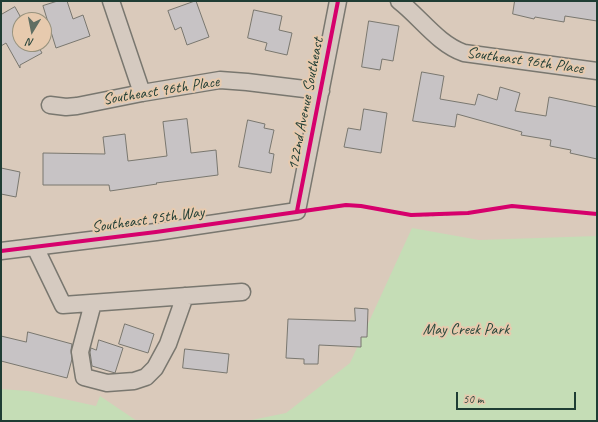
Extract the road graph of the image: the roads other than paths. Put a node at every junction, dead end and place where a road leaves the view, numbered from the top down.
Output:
1 (111, 1) edge
2 (338, 1) edge
3 (399, 1) edge
4 (597, 71) edge
5 (320, 91) junction
6 (142, 93) junction
7 (50, 105) dead end
8 (297, 211) joint
9 (35, 247) junction
10 (1, 251) edge
11 (242, 292) dead end
12 (186, 296) junction
13 (93, 303) junction

1 - 6 street
2 - 5 street, 122nd Avenue Southeast
3 - 4 street, Southeast 96th Place
5 - 6 street, Southeast 96th Place
5 - 8 street, 122nd Avenue Southeast
6 - 7 street, Southeast 96th Place
8 - 9 street, Southeast 95th Way
9 - 10 street, Southeast 95th Way
9 - 13 street
11 - 12 street
12 - 13 street
12 - 13 street

